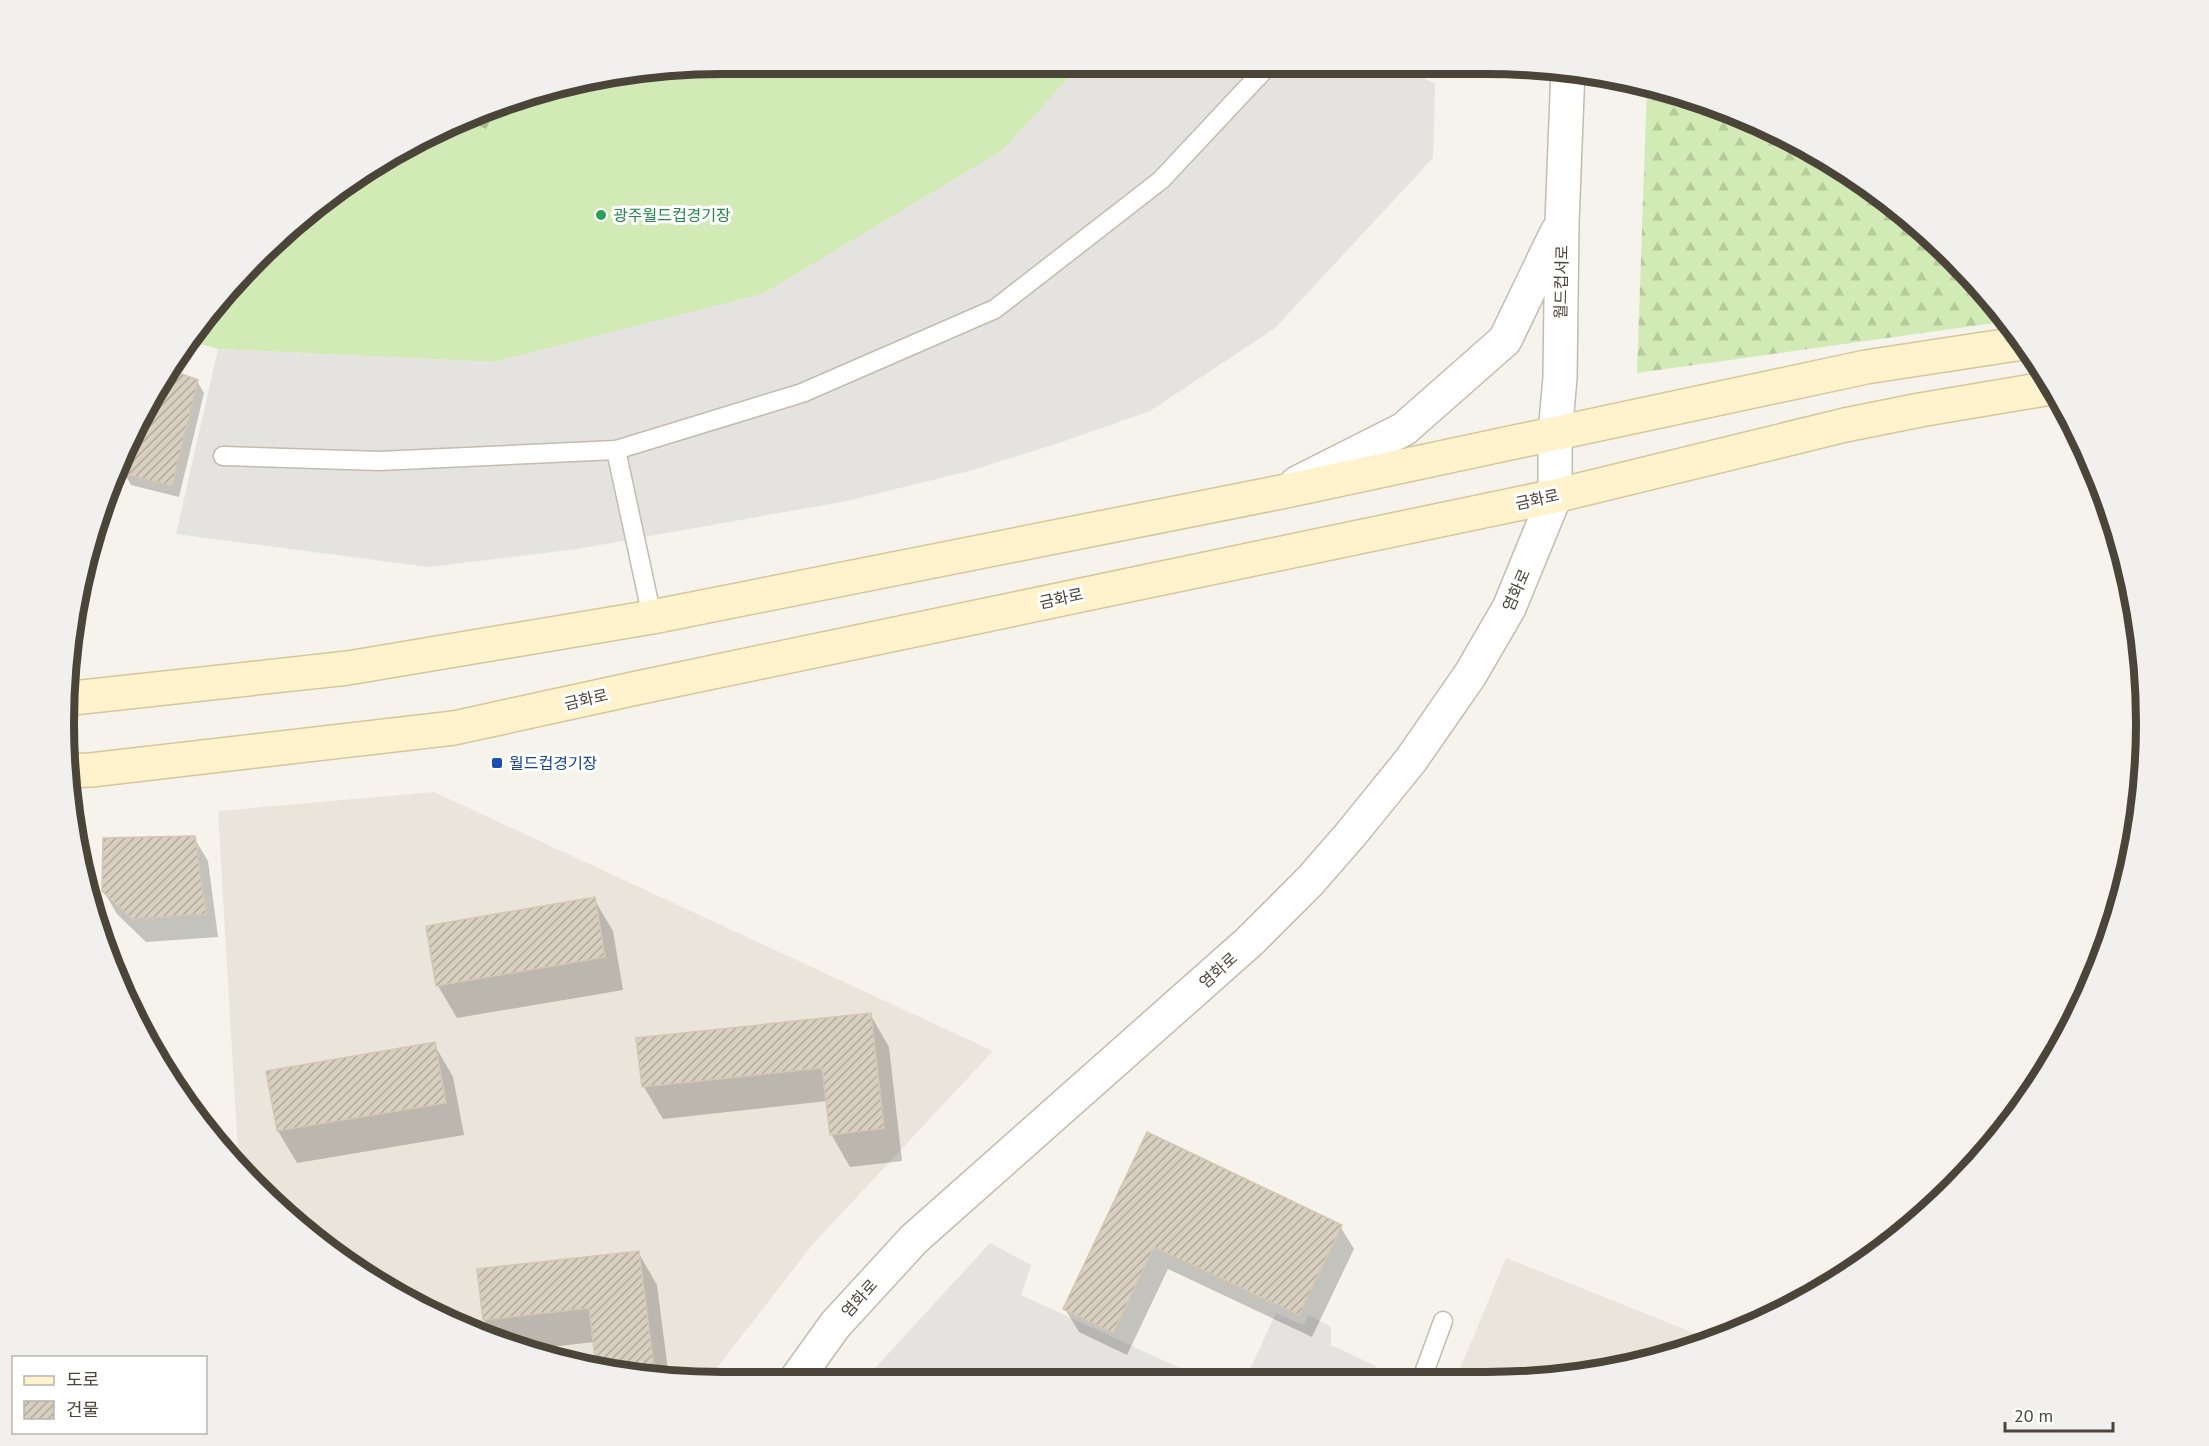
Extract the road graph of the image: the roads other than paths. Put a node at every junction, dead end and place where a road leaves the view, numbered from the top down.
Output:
1 (1260, 74) edge
2 (1568, 79) edge
3 (1562, 222) junction
4 (2013, 345) edge
5 (2043, 389) edge
6 (1555, 433) junction
7 (616, 450) junction
8 (223, 456) dead end
9 (1281, 492) junction
10 (1555, 496) junction
11 (652, 617) junction
12 (75, 698) edge
13 (76, 771) edge
14 (1443, 1321) dead end
15 (801, 1372) edge
16 (1424, 1372) edge

1 - 7 lane
2 - 3 street, 월드컵서로
3 - 6 street, 월드컵서로
3 - 9 street
4 - 6 main road
5 - 10 main road, 금화로
6 - 9 main road
6 - 10 street, 월드컵서로
7 - 8 lane
7 - 11 lane
9 - 11 main road
10 - 13 main road, 금화로
10 - 15 street, 염화로
11 - 12 main road
14 - 16 lane

